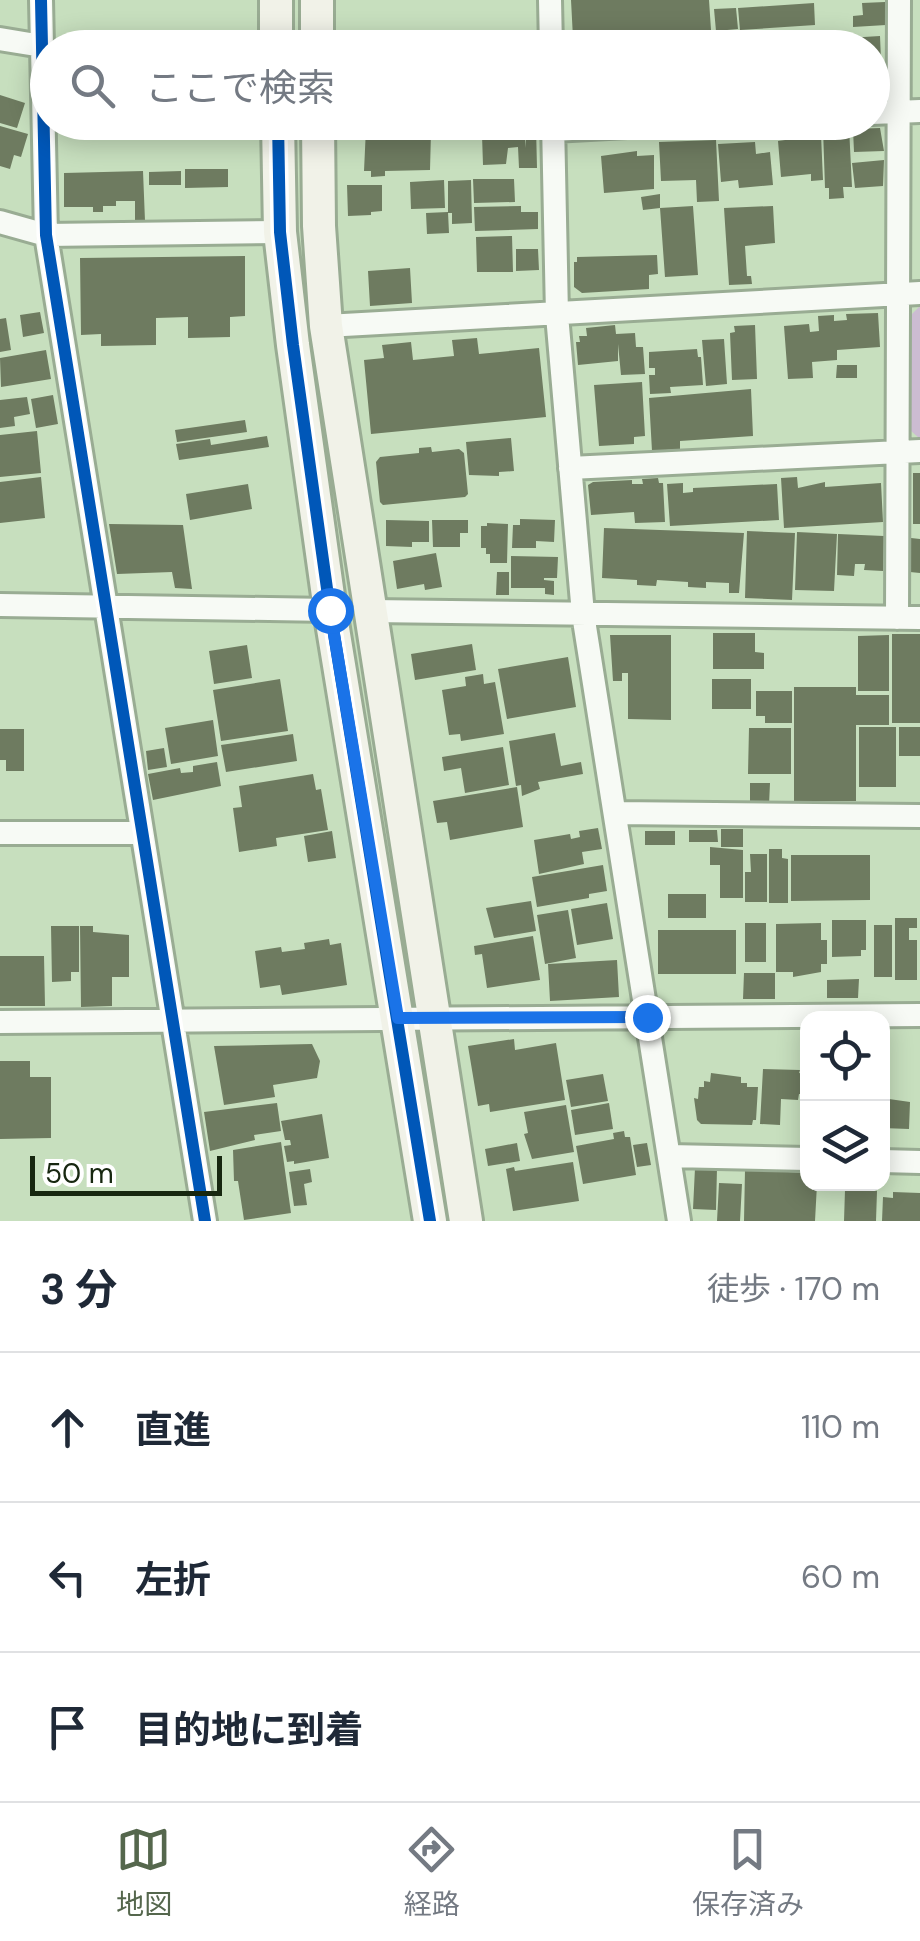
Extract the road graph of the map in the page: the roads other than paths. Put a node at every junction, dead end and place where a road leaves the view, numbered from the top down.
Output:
1 (41, 0) edge
2 (276, 0) edge
3 (317, 0) edge
4 (550, 0) edge
5 (899, 0) edge
6 (42, 30) edge
7 (276, 30) edge
8 (318, 30) edge
9 (551, 30) edge
10 (0, 38) edge
11 (30, 44) edge
12 (910, 111) edge
13 (44, 140) edge
14 (278, 140) edge
15 (318, 140) edge
16 (553, 140) edge
17 (0, 222) edge
18 (280, 232) junction
19 (46, 235) junction
20 (910, 294) edge
21 (557, 315) junction
22 (326, 326) junction
23 (909, 452) edge
24 (570, 468) junction
25 (0, 604) edge
26 (104, 606) junction
27 (330, 610) junction
28 (371, 611) junction
29 (583, 614) junction
30 (909, 618) edge
31 (615, 813) junction
32 (920, 816) edge
33 (0, 833) edge
34 (141, 833) junction
35 (920, 1015) edge
36 (647, 1017) junction
37 (398, 1018) junction
38 (433, 1018) junction
39 (172, 1019) junction
40 (0, 1022) edge
41 (669, 1156) junction
42 (800, 1160) edge
43 (890, 1161) edge
44 (920, 1162) edge
45 (204, 1221) edge
46 (430, 1221) edge
47 (466, 1221) edge
48 (679, 1221) edge

1 - 6 street
2 - 7 street
3 - 8 street
4 - 9 street
5 - 12 street
10 - 11 street
12 - 20 street
13 - 19 street
14 - 18 street
15 - 22 street
16 - 21 street
17 - 19 street
18 - 19 street
18 - 27 street
19 - 26 street
20 - 21 street
20 - 23 street
21 - 22 street
21 - 24 street
22 - 28 street
23 - 24 street
23 - 30 street
24 - 29 street
25 - 26 street
26 - 27 street
26 - 34 street
27 - 37 street
28 - 29 street
28 - 38 street
29 - 30 street
29 - 31 street
31 - 32 street
31 - 36 street
33 - 34 street
34 - 39 street
35 - 36 street
36 - 38 street
36 - 41 street
37 - 38 street
37 - 39 street
37 - 46 street
38 - 47 street
39 - 40 street
39 - 45 street
41 - 42 street
41 - 48 street
43 - 44 street

